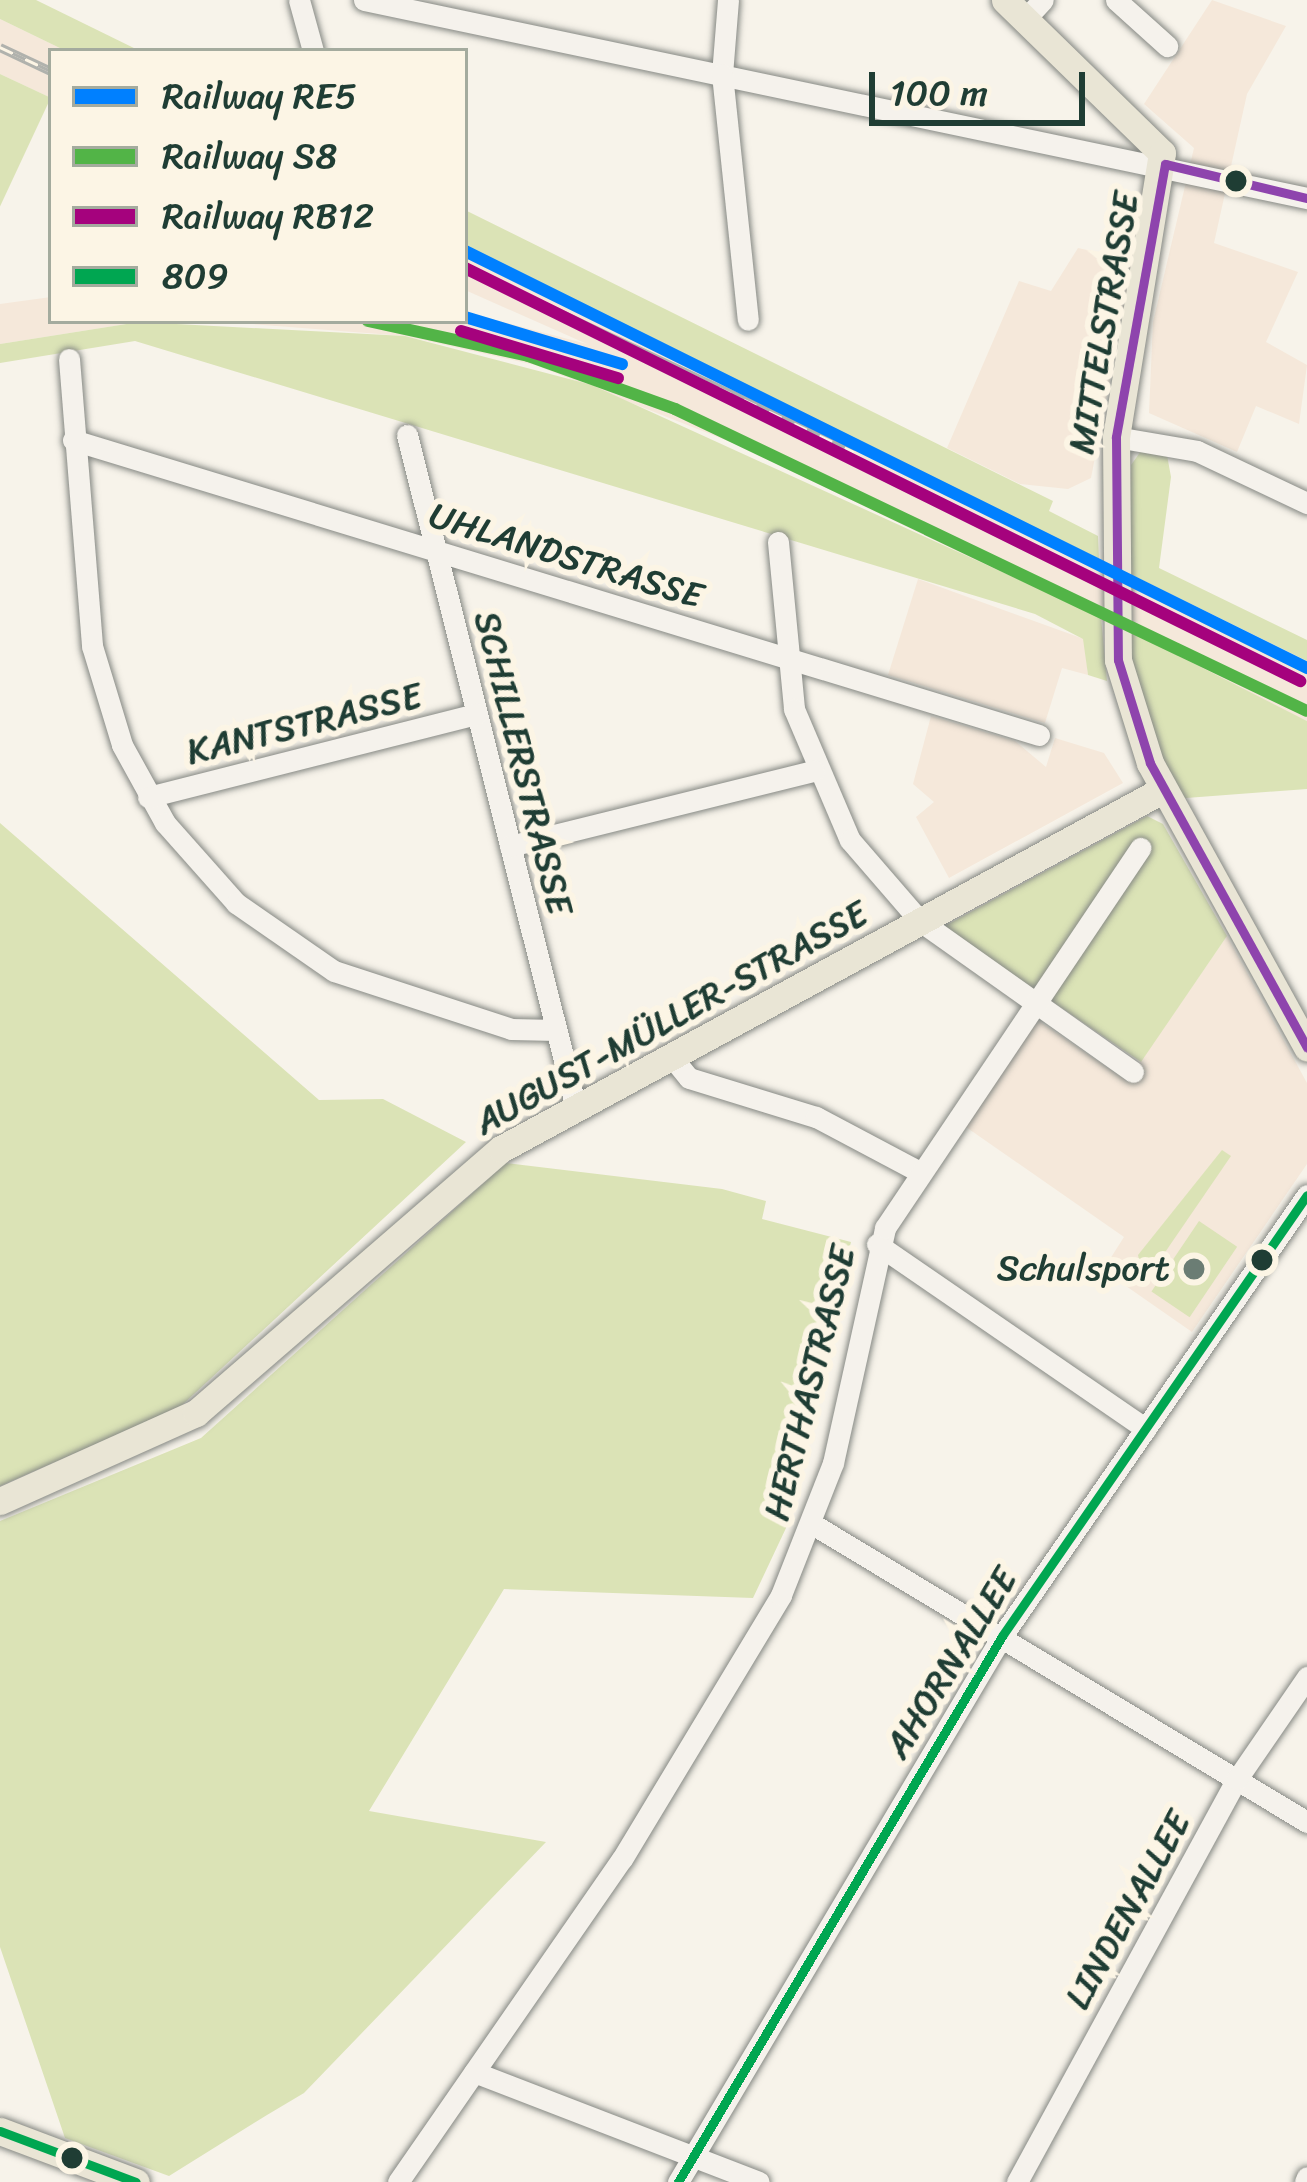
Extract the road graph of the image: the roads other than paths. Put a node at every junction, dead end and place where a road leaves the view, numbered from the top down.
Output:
1 (299, 0) edge
2 (364, 0) edge
3 (728, 0) edge
4 (1116, 0) edge
5 (1024, 6) edge
6 (1167, 46) dead end
7 (312, 48) edge
8 (722, 74) junction
9 (1165, 164) junction
10 (1307, 198) edge
11 (748, 320) dead end
12 (69, 358) dead end
13 (407, 435) dead end
14 (1116, 437) junction
15 (73, 440) junction
16 (1307, 503) edge
17 (778, 542) dead end
18 (436, 550) junction
19 (787, 658) junction
20 (477, 714) junction
21 (1039, 735) dead end
22 (814, 771) junction
23 (1164, 789) junction
24 (148, 797) junction
25 (510, 846) junction
26 (1140, 848) dead end
27 (920, 921) junction
28 (1030, 1001) junction
29 (556, 1030) junction
30 (1307, 1047) edge
31 (670, 1056) junction
32 (1133, 1072) dead end
33 (576, 1108) junction
34 (918, 1171) junction
35 (1307, 1195) edge
36 (877, 1244) junction
37 (1146, 1429) junction
38 (0, 1501) edge
39 (814, 1525) junction
40 (1002, 1636) junction
41 (1307, 1677) edge
42 (1237, 1779) junction
43 (1307, 1822) edge
44 (474, 2072) junction
45 (0, 2132) edge
46 (693, 2156) junction
47 (136, 2182) edge
48 (398, 2182) edge
49 (678, 2182) edge
50 (759, 2182) edge
51 (1017, 2182) edge

1 - 7 street
2 - 8 street
3 - 8 street
4 - 6 street
5 - 9 main road
8 - 9 street
8 - 11 street
9 - 10 street
9 - 14 main road, MITTELSTRASSE
12 - 15 street
13 - 18 street, SCHILLERSTRASSE
14 - 16 street
14 - 23 main road, MITTELSTRASSE
15 - 18 street, UHLANDSTRASSE
15 - 24 street
17 - 19 street
18 - 19 street, UHLANDSTRASSE
18 - 20 street, SCHILLERSTRASSE
19 - 21 street, UHLANDSTRASSE
19 - 22 street
20 - 24 street, KANTSTRASSE
20 - 25 street, SCHILLERSTRASSE
22 - 25 street
22 - 27 street
23 - 27 main road, AUGUST-MÜLLER-STRASSE
23 - 30 main road, MITTELSTRASSE
24 - 29 street
25 - 29 street, SCHILLERSTRASSE
26 - 28 street, HERTHASTRASSE
27 - 28 street
27 - 31 main road, AUGUST-MÜLLER-STRASSE
28 - 32 street
28 - 34 street, HERTHASTRASSE
29 - 33 street, SCHILLERSTRASSE
31 - 33 main road, AUGUST-MÜLLER-STRASSE
31 - 34 street
33 - 38 main road, AUGUST-MÜLLER-STRASSE
34 - 36 street, HERTHASTRASSE
35 - 37 street, AHORNALLEE
36 - 37 street
36 - 39 street, HERTHASTRASSE
37 - 40 street, AHORNALLEE
39 - 40 street
39 - 44 street, HERTHASTRASSE
40 - 42 street
40 - 46 street, AHORNALLEE
41 - 42 street, LINDENALLEE
42 - 43 street
42 - 51 street, LINDENALLEE
44 - 46 street
44 - 48 street, HERTHASTRASSE
45 - 47 main road
46 - 49 street, AHORNALLEE
46 - 50 street

